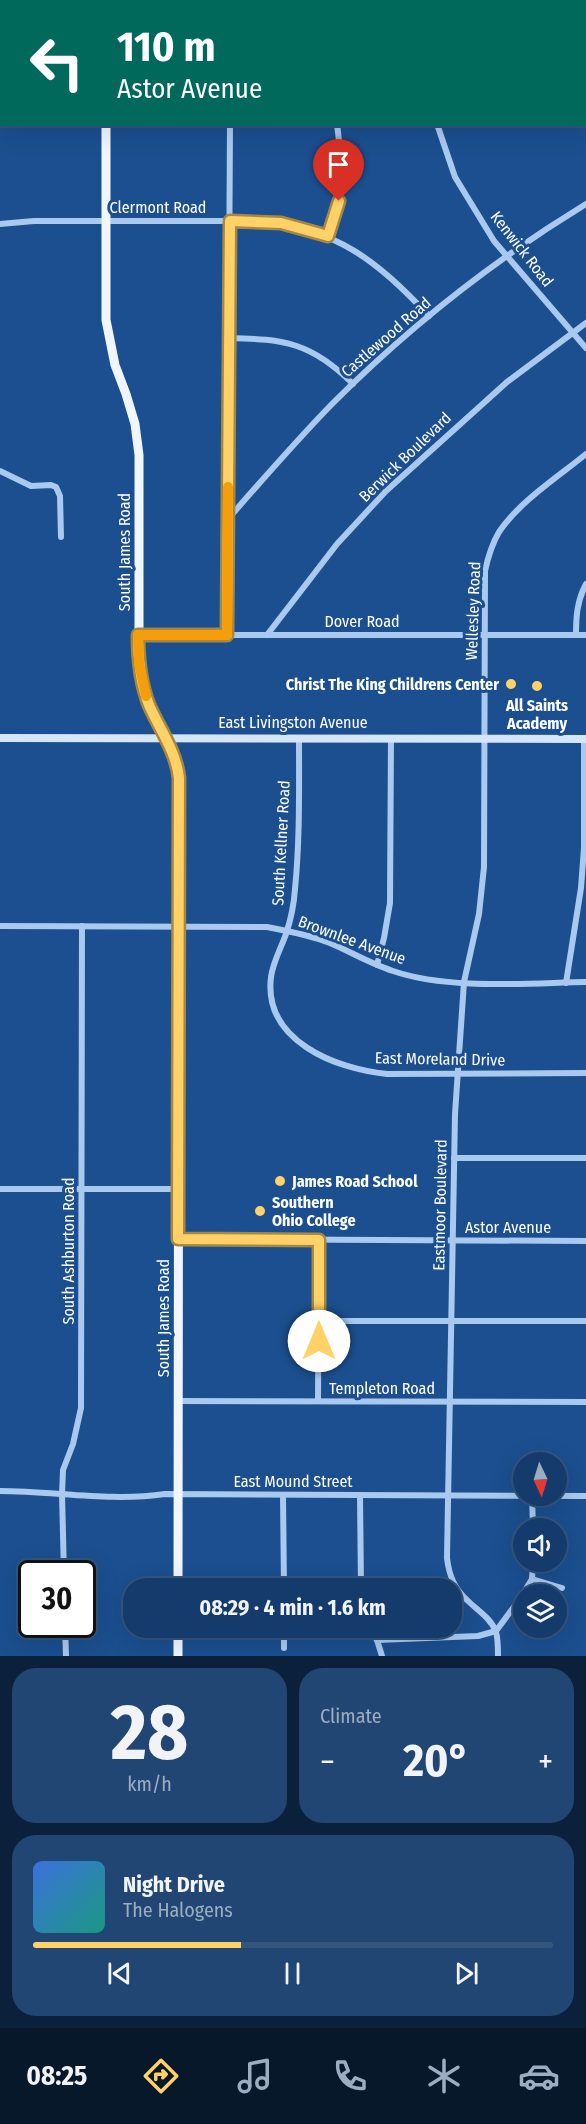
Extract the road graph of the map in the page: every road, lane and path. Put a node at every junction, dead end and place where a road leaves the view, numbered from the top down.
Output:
1 (106, 126) edge
2 (230, 126) edge
3 (337, 126) edge
4 (438, 126) edge
5 (586, 204) edge
6 (105, 221) junction
7 (230, 221) junction
8 (0, 224) edge
9 (328, 236) junction
10 (507, 256) junction
11 (429, 316) junction
12 (586, 323) edge
13 (573, 333) junction
14 (229, 338) junction
15 (586, 348) edge
16 (353, 384) junction
17 (586, 454) edge
18 (0, 471) edge
19 (228, 519) junction
20 (61, 537) dead end
21 (586, 584) edge
22 (484, 634) junction
23 (138, 635) junction
24 (227, 635) junction
25 (267, 635) junction
26 (576, 635) junction
27 (586, 635) edge
28 (165, 737) junction
29 (0, 738) edge
30 (299, 738) junction
31 (391, 738) junction
32 (484, 739) junction
33 (585, 739) edge
34 (583, 899) edge
35 (179, 925) junction
36 (0, 926) edge
37 (82, 926) junction
38 (287, 931) junction
39 (377, 964) junction
40 (464, 982) junction
41 (566, 982) junction
42 (586, 982) edge
43 (301, 1044) joint
44 (586, 1073) edge
45 (458, 1074) junction
46 (454, 1158) junction
47 (586, 1158) edge
48 (0, 1189) edge
49 (81, 1189) junction
50 (178, 1189) junction
51 (178, 1239) junction
52 (319, 1240) junction
53 (452, 1240) junction
54 (586, 1241) edge
55 (319, 1321) junction
56 (451, 1321) junction
57 (586, 1322) edge
58 (178, 1401) junction
59 (318, 1401) junction
60 (450, 1401) junction
61 (586, 1402) edge
62 (0, 1491) edge
63 (62, 1494) junction
64 (177, 1494) junction
65 (283, 1495) junction
66 (360, 1495) junction
67 (448, 1496) junction
68 (513, 1496) edge
69 (567, 1496) edge
70 (586, 1496) edge
71 (64, 1560) edge
72 (532, 1572) edge
73 (178, 1578) edge
74 (284, 1578) edge
75 (361, 1578) edge
76 (532, 1579) junction
77 (549, 1584) edge
78 (495, 1630) junction
79 (65, 1638) edge
80 (178, 1638) edge
81 (284, 1638) edge
82 (377, 1640) joint
83 (284, 1648) dead end
84 (66, 1656) edge
85 (178, 1656) edge
86 (382, 1656) edge
87 (498, 1656) edge

1 - 6 main road, South James Road
2 - 7 street
3 - 9 street
4 - 10 street, Kenwick Road
5 - 10 street, Castlewood Road
6 - 7 street, Clermont Road
6 - 8 street, Clermont Road
6 - 23 main road, South James Road
7 - 9 street, Clermont Road
7 - 14 street
9 - 11 street, Clermont Road
10 - 11 street, Castlewood Road
10 - 13 street, Kenwick Road
11 - 16 street, Castlewood Road
12 - 13 street, Berwick Boulevard
13 - 15 street, Kenwick Road
13 - 25 street, Berwick Boulevard
14 - 16 street
14 - 19 street
16 - 19 street, Castlewood Road
17 - 22 street, Wellesley Road
18 - 20 street
19 - 24 street
21 - 26 street
22 - 25 street, Dover Road
22 - 26 street, Dover Road
22 - 32 street, Wellesley Road
23 - 24 street, Dover Road
23 - 28 main road, South James Road
24 - 25 street, Dover Road
26 - 27 street, Dover Road
28 - 29 main road, East Livingston Avenue
28 - 30 main road, East Livingston Avenue
28 - 35 main road, South James Road
30 - 31 main road, East Livingston Avenue
30 - 38 street, South Kellner Road
31 - 32 main road, East Livingston Avenue
31 - 39 street
32 - 33 main road, East Livingston Avenue
32 - 40 street, Eastmoor Boulevard
33 - 34 street
34 - 41 street
35 - 37 street, Brownlee Avenue
35 - 38 street, Brownlee Avenue
35 - 50 main road, South James Road
36 - 37 street, Brownlee Avenue
37 - 49 street, South Ashburton Road
38 - 39 street, Brownlee Avenue
38 - 43 street, South Kellner Road
39 - 40 street, Brownlee Avenue
40 - 41 street, Brownlee Avenue
40 - 45 street, Eastmoor Boulevard
41 - 42 street, Brownlee Avenue
43 - 45 street, East Moreland Drive
44 - 45 street, East Moreland Drive
45 - 46 street, Eastmoor Boulevard
46 - 47 street
46 - 53 street, Eastmoor Boulevard
48 - 49 street
49 - 50 street
49 - 63 street, South Ashburton Road
50 - 51 main road, South James Road
51 - 52 street, Astor Avenue
51 - 58 main road, South James Road
52 - 53 street, Astor Avenue
52 - 55 street
53 - 54 street, Astor Avenue
53 - 56 street, Eastmoor Boulevard
55 - 56 street
55 - 59 street
56 - 57 street
56 - 60 street, Eastmoor Boulevard
58 - 59 street, Templeton Road
58 - 64 main road, South James Road
59 - 60 street, Templeton Road
60 - 61 street, Templeton Road
60 - 67 street, Eastmoor Boulevard
62 - 63 street, East Mound Street
63 - 64 street, East Mound Street
63 - 71 street, South Ashburton Road
64 - 65 street, East Mound Street
64 - 73 main road, South James Road
65 - 66 street, East Mound Street
65 - 74 street
66 - 67 street, East Mound Street
66 - 75 street
67 - 68 street, East Mound Street
67 - 78 street, Eastmoor Boulevard
69 - 70 street, East Mound Street
72 - 76 street
76 - 77 street
76 - 78 street
78 - 82 street
78 - 87 street
79 - 84 street
80 - 85 main road
81 - 83 street
82 - 86 street

